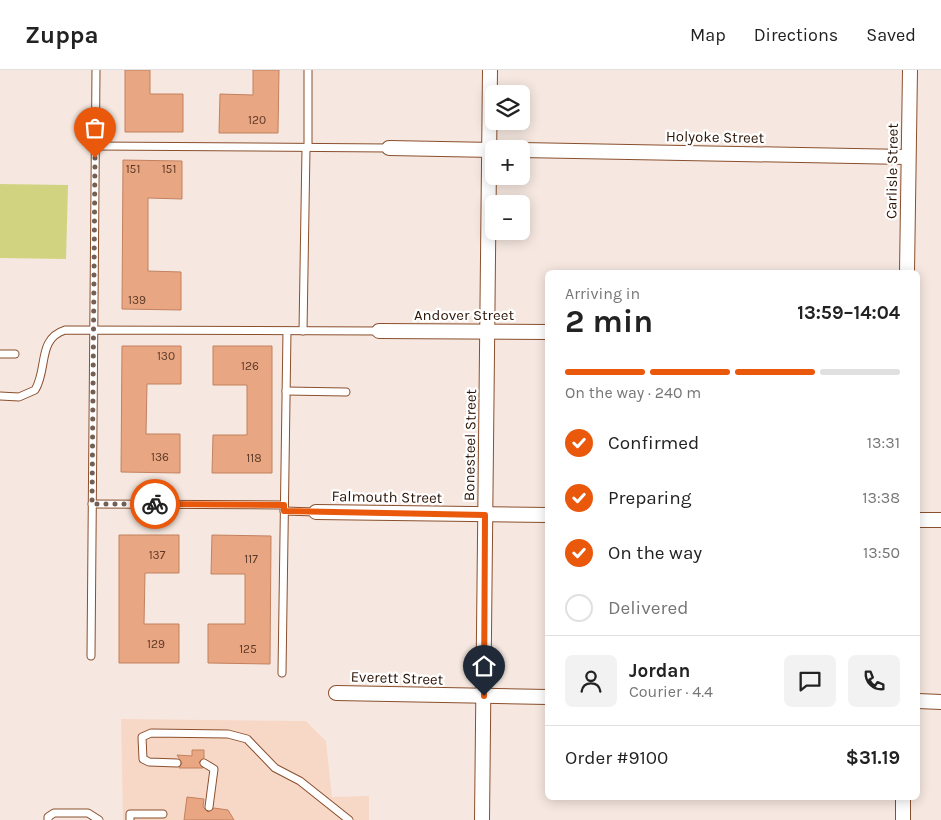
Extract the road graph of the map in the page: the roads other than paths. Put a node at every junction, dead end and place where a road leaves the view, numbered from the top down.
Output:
1 (96, 70) edge
2 (308, 70) edge
3 (490, 70) edge
4 (910, 70) edge
5 (492, 140) edge
6 (95, 146) junction
7 (307, 148) junction
8 (389, 148) joint
9 (485, 150) edge
10 (530, 150) edge
11 (908, 157) junction
12 (491, 185) edge
13 (907, 270) edge
14 (94, 329) junction
15 (287, 331) junction
16 (303, 331) junction
17 (379, 331) joint
18 (488, 331) junction
19 (545, 332) edge
20 (0, 354) edge
21 (15, 354) dead end
22 (286, 391) junction
23 (346, 392) dead end
24 (0, 396) edge
25 (92, 504) junction
26 (284, 508) junction
27 (316, 512) joint
28 (485, 515) junction
29 (545, 515) edge
30 (920, 520) edge
31 (941, 520) edge
32 (92, 656) dead end
33 (282, 673) dead end
34 (336, 693) dead end
35 (484, 696) junction
36 (545, 697) edge
37 (920, 701) edge
38 (941, 702) edge
39 (176, 763) dead end
40 (204, 763) dead end
41 (904, 800) edge
42 (209, 807) dead end
43 (158, 816) edge
44 (143, 817) edge
45 (48, 820) edge
46 (99, 820) edge
47 (130, 820) edge
48 (349, 820) edge
49 (482, 820) edge
50 (903, 820) edge

1 - 6 lane
2 - 7 lane
3 - 5 street, Bonesteel Street
4 - 11 street, Carlisle Street
6 - 7 lane
6 - 14 lane
7 - 8 lane
7 - 16 lane
8 - 9 street
10 - 11 street, Holyoke Street
11 - 13 street, Carlisle Street
12 - 18 street, Bonesteel Street
14 - 15 lane
14 - 24 lane
14 - 25 lane
15 - 16 lane
15 - 22 lane
16 - 17 lane
17 - 18 street, Andover Street
18 - 19 street, Andover Street
18 - 28 street, Bonesteel Street
20 - 21 lane
22 - 23 lane
22 - 26 lane
25 - 26 lane
25 - 32 lane
26 - 27 lane
26 - 33 lane
27 - 28 street, Falmouth Street
28 - 29 street, Falmouth Street
28 - 35 street, Bonesteel Street
30 - 31 street
34 - 35 street, Everett Street
35 - 36 street, Everett Street
35 - 49 street, Bonesteel Street
37 - 38 street
39 - 48 lane
40 - 42 lane
41 - 50 street
43 - 44 lane
44 - 47 lane
45 - 46 lane

